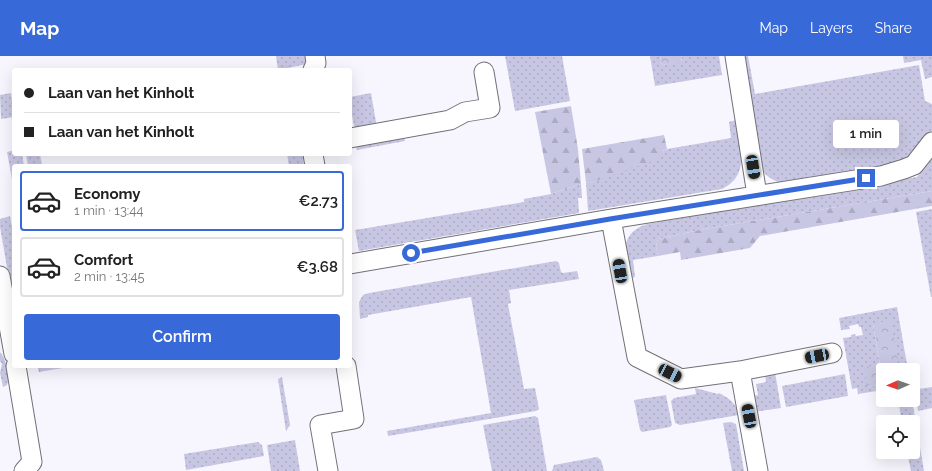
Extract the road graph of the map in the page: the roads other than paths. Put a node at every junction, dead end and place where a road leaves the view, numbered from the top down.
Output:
1 (315, 56) edge
2 (734, 56) edge
3 (314, 68) edge
4 (484, 72) dead end
5 (352, 138) edge
6 (932, 142) edge
7 (757, 195) junction
8 (610, 219) junction
9 (352, 264) edge
10 (0, 276) edge
11 (7, 322) edge
12 (12, 345) edge
13 (832, 353) dead end
14 (16, 368) edge
15 (346, 368) edge
16 (740, 371) junction
17 (24, 471) edge
18 (328, 471) edge
19 (758, 471) edge

1 - 3 street
2 - 7 street
4 - 5 street
6 - 7 street
7 - 8 street
8 - 9 street
8 - 16 street
10 - 11 street
11 - 12 street
13 - 16 street
14 - 17 street
15 - 18 street
16 - 19 street

